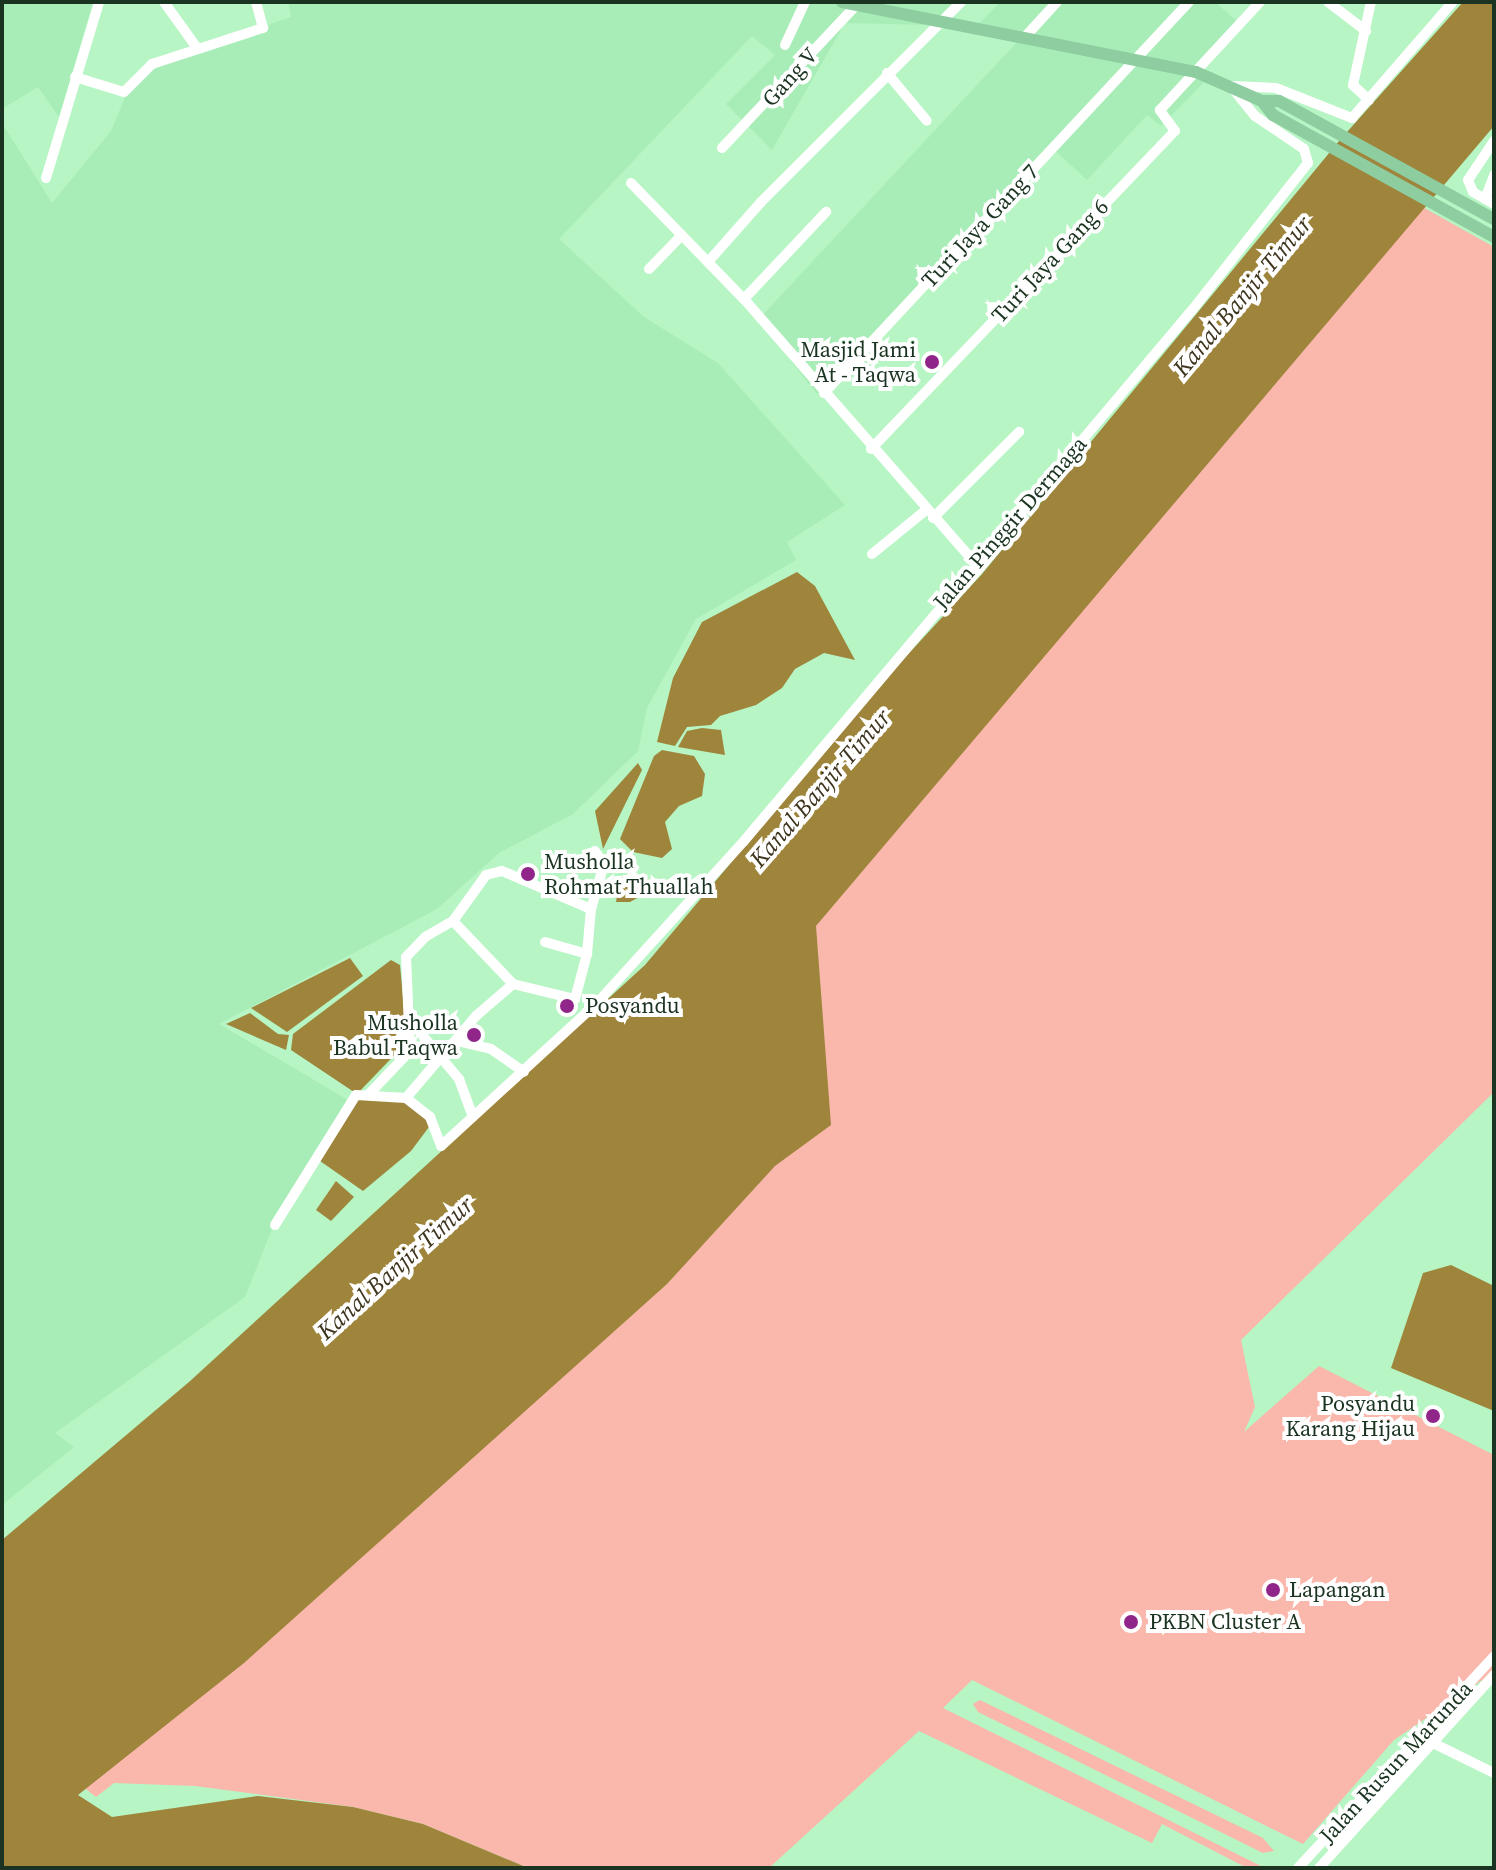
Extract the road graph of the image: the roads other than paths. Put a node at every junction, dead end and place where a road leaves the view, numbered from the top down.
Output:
1 (99, 2) edge
2 (164, 2) edge
3 (256, 2) edge
4 (805, 2) edge
5 (842, 2) edge
6 (961, 2) edge
7 (1057, 2) edge
8 (1189, 2) edge
9 (1260, 2) edge
10 (1328, 2) edge
11 (1371, 2) edge
12 (1453, 2) edge
13 (858, 3) edge
14 (943, 20) junction
15 (1366, 31) junction
16 (1024, 38) junction
17 (785, 45) dead end
18 (197, 48) junction
19 (1136, 59) junction
20 (1196, 72) junction
21 (887, 73) junction
22 (75, 77) junction
23 (1231, 86) junction
24 (1369, 100) junction
25 (1262, 101) junction
26 (927, 121) dead end
27 (1494, 141) edge
28 (722, 148) dead end
29 (1494, 175) edge
30 (46, 178) dead end
31 (631, 183) dead end
32 (1489, 201) edge
33 (826, 212) dead end
34 (1494, 219) edge
35 (682, 235) junction
36 (1494, 237) edge
37 (708, 262) junction
38 (649, 269) dead end
39 (744, 299) junction
40 (824, 393) junction
41 (1019, 432) dead end
42 (871, 449) junction
43 (929, 514) junction
44 (872, 554) dead end
45 (976, 564) junction
46 (595, 851) dead end
47 (591, 909) junction
48 (453, 921) junction
49 (545, 942) dead end
50 (587, 954) junction
51 (513, 984) junction
52 (580, 987) junction
53 (598, 1002) junction
54 (408, 1018) junction
55 (457, 1041) junction
56 (443, 1058) junction
57 (524, 1072) junction
58 (369, 1094) junction
59 (406, 1098) junction
60 (473, 1117) junction
61 (275, 1225) dead end
62 (1494, 1656) edge
63 (1494, 1675) edge
64 (1433, 1743) junction
65 (1494, 1773) edge
66 (1298, 1868) edge
67 (1319, 1868) edge

1 - 22 street
2 - 18 street
3 - 18 street
4 - 17 street
5 - 13 main road
6 - 14 street
7 - 16 street
8 - 19 street, Turi Jaya Gang 7
9 - 20 street
10 - 15 street
11 - 15 street
12 - 24 street
13 - 14 main road
13 - 28 street, Gang V
14 - 16 main road
14 - 21 street
15 - 24 street
16 - 19 main road
18 - 22 street
19 - 20 main road
19 - 40 street, Turi Jaya Gang 7
20 - 23 main road
20 - 42 street, Turi Jaya Gang 6
21 - 26 street
21 - 37 street
22 - 30 street
23 - 24 street
23 - 25 main road
23 - 45 street, Jalan Pinggir Dermaga
25 - 34 main road
25 - 36 main road
27 - 32 street
29 - 32 street
31 - 35 street
33 - 39 street
35 - 37 street
35 - 38 street
37 - 39 street
39 - 40 street
40 - 42 street
41 - 43 street
42 - 43 street
43 - 44 street
43 - 45 street
45 - 53 street, Jalan Pinggir Dermaga
46 - 47 street
47 - 48 street
47 - 50 street
48 - 51 street
48 - 54 street
49 - 50 street
50 - 52 street
51 - 52 street
51 - 55 street
52 - 53 street
53 - 57 street, Jalan Pinggir Dermaga
54 - 56 street
54 - 58 street
55 - 56 street
55 - 57 street
56 - 59 street
56 - 60 street
57 - 60 street, Jalan Pinggir Dermaga
58 - 59 street
58 - 61 street
59 - 60 street, Jalan Pinggir Dermaga
62 - 66 street, Jalan Rusun Marunda
63 - 64 street, Jalan Rusun Marunda
64 - 65 street
64 - 67 street, Jalan Rusun Marunda

